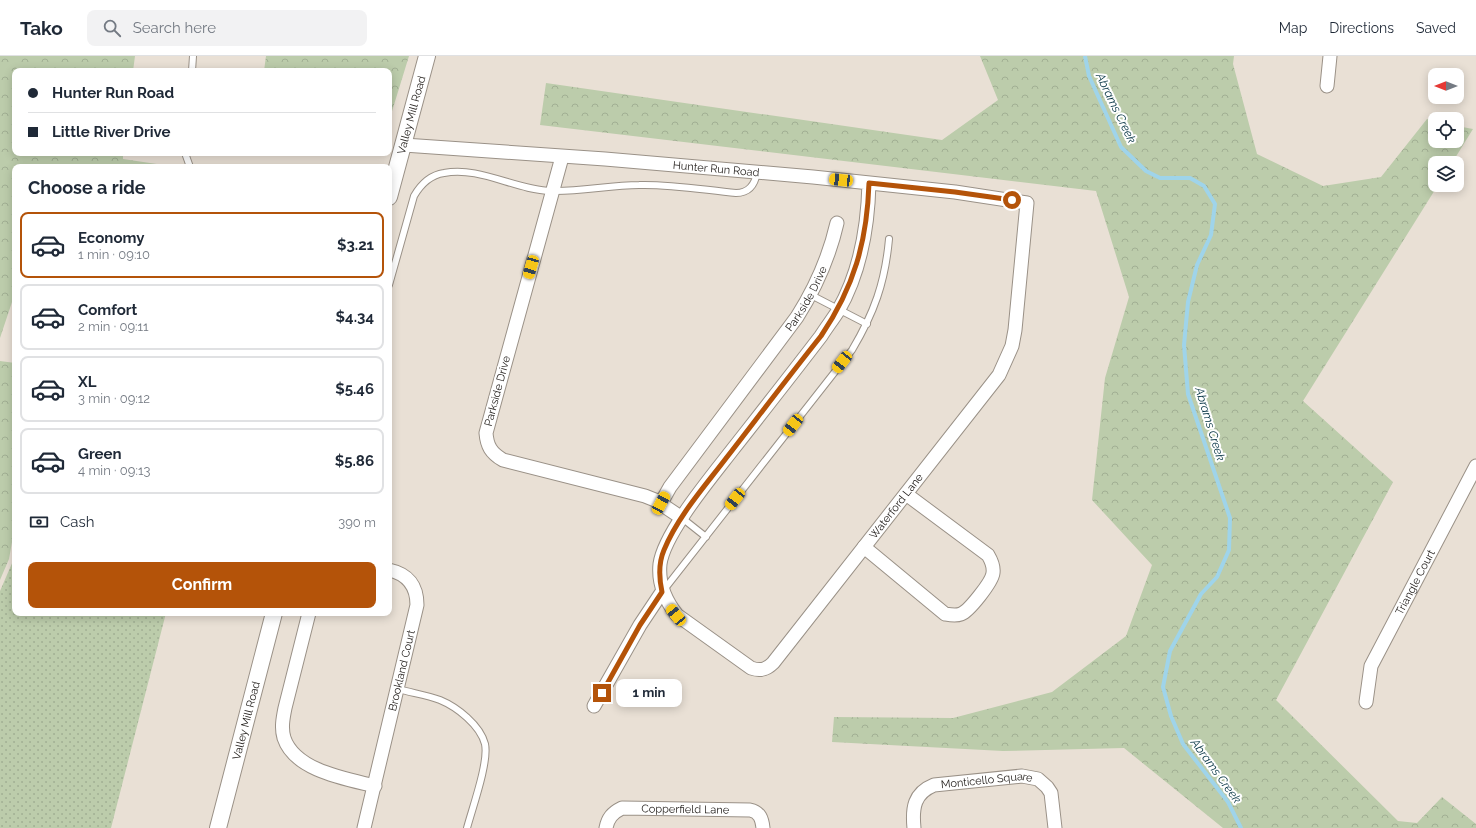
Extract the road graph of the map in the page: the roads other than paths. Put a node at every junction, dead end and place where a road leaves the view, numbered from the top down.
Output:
1 (193, 56) edge
2 (427, 56) edge
3 (1330, 56) edge
4 (192, 68) edge
5 (1327, 86) dead end
6 (404, 145) junction
7 (562, 157) junction
8 (757, 172) junction
9 (869, 183) junction
10 (392, 187) edge
11 (552, 191) junction
12 (1027, 203) joint
13 (837, 223) dead end
14 (889, 239) dead end
15 (392, 275) edge
16 (811, 295) junction
17 (839, 310) junction
18 (867, 324) junction
19 (1476, 466) edge
20 (906, 494) junction
21 (661, 503) junction
22 (682, 518) junction
23 (706, 537) junction
24 (864, 547) junction
25 (392, 571) edge
26 (662, 592) junction
27 (273, 616) edge
28 (308, 616) edge
29 (398, 689) junction
30 (1366, 702) dead end
31 (594, 706) dead end
32 (375, 786) junction
33 (218, 828) edge
34 (364, 828) edge
35 (467, 828) edge
36 (606, 828) edge
37 (763, 828) edge
38 (914, 828) edge
39 (1055, 828) edge

1 - 4 lane
2 - 6 street, Valley Mill Road
3 - 5 street
6 - 7 street, Hunter Run Road
6 - 10 street, Valley Mill Road
7 - 8 street, Hunter Run Road
7 - 11 street, Parkside Drive
8 - 9 street, Hunter Run Road
8 - 11 lane
9 - 12 street, Hunter Run Road
9 - 17 street
11 - 15 lane
11 - 21 street, Parkside Drive
12 - 20 street, Waterford Lane
13 - 16 street, Parkside Drive
14 - 18 lane
16 - 17 lane
16 - 21 street, Parkside Drive
17 - 18 lane
17 - 22 street
18 - 23 lane
19 - 30 street, Triangle Court
20 - 24 street, Waterford Lane
20 - 24 street
21 - 22 street, Parkside Drive
22 - 23 lane
22 - 26 street
23 - 26 lane
24 - 26 street, Waterford Lane
25 - 29 street, Brookland Court
26 - 31 street
27 - 33 street, Valley Mill Road
28 - 32 street
29 - 32 street, Brookland Court
29 - 35 lane
32 - 34 street, Brookland Court
36 - 37 street, Copperfield Lane
38 - 39 street, Monticello Square

